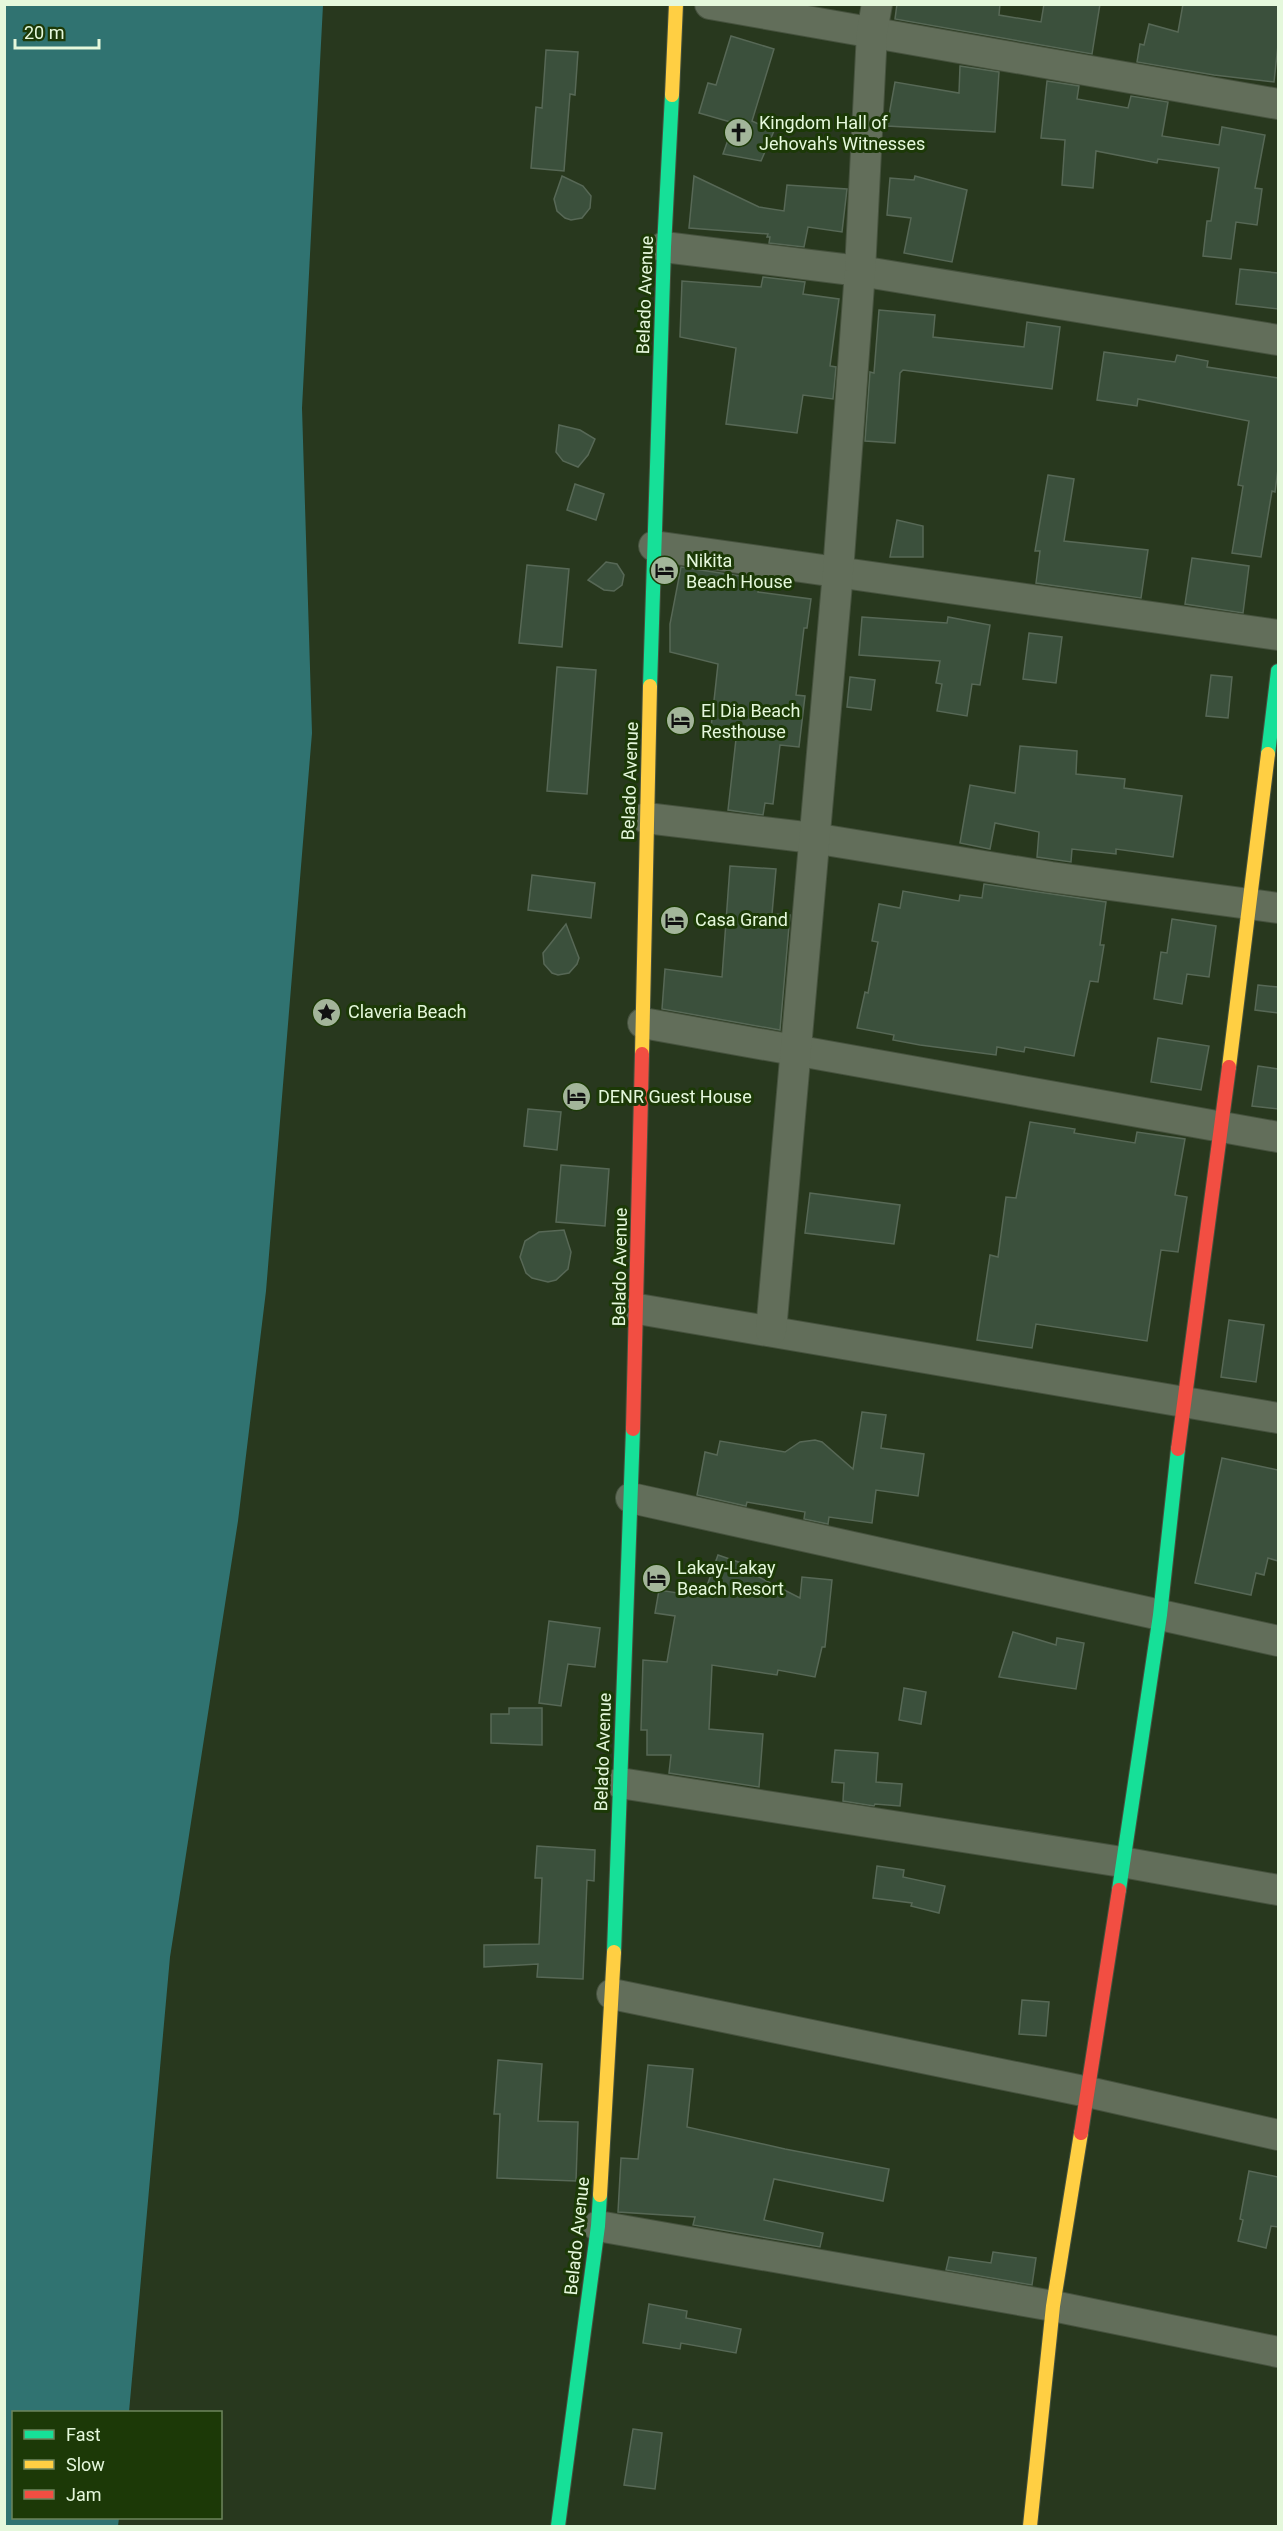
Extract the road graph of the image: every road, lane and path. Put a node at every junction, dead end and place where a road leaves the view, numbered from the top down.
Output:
1 (676, 4) edge
2 (711, 4) edge
3 (875, 18) edge
4 (1278, 104) edge
5 (664, 248) junction
6 (860, 271) junction
7 (1278, 340) edge
8 (654, 546) junction
9 (838, 572) junction
10 (1278, 635) edge
11 (1278, 671) edge
12 (646, 818) junction
13 (813, 838) junction
14 (1248, 902) junction
15 (1278, 908) edge
16 (643, 1023) junction
17 (795, 1052) junction
18 (1222, 1128) junction
19 (1278, 1137) edge
20 (638, 1309) junction
21 (771, 1331) junction
22 (1183, 1403) junction
23 (1278, 1418) edge
24 (631, 1498) junction
25 (1160, 1615) junction
26 (1278, 1641) edge
27 (620, 1783) junction
28 (1122, 1862) junction
29 (1278, 1890) edge
30 (612, 1994) junction
31 (1088, 2092) junction
32 (1278, 2135) edge
33 (598, 2226) junction
34 (1053, 2306) junction
35 (1278, 2352) edge
36 (558, 2526) edge
37 (1030, 2526) edge

1 - 5 street, Belado Avenue
2 - 3 street
3 - 4 street
3 - 6 street
5 - 6 street
5 - 8 street, Belado Avenue
6 - 7 street
6 - 9 street
8 - 9 street
8 - 12 street, Belado Avenue
9 - 10 street
9 - 13 street
11 - 14 street
12 - 13 street
12 - 16 street, Belado Avenue
13 - 14 street
13 - 17 street
14 - 15 street
14 - 18 street
16 - 17 street
16 - 20 street, Belado Avenue
17 - 18 street
17 - 21 street
18 - 19 street
18 - 22 street
20 - 21 street
20 - 24 street, Belado Avenue
21 - 22 street
22 - 23 street
22 - 25 street
24 - 25 street
24 - 27 street, Belado Avenue
25 - 26 street
25 - 28 street
27 - 28 street
27 - 30 street, Belado Avenue
28 - 29 street
28 - 31 street
30 - 31 street
30 - 33 street, Belado Avenue
31 - 32 street
31 - 34 street
33 - 34 street
33 - 36 street, Belado Avenue
34 - 35 street
34 - 37 street

